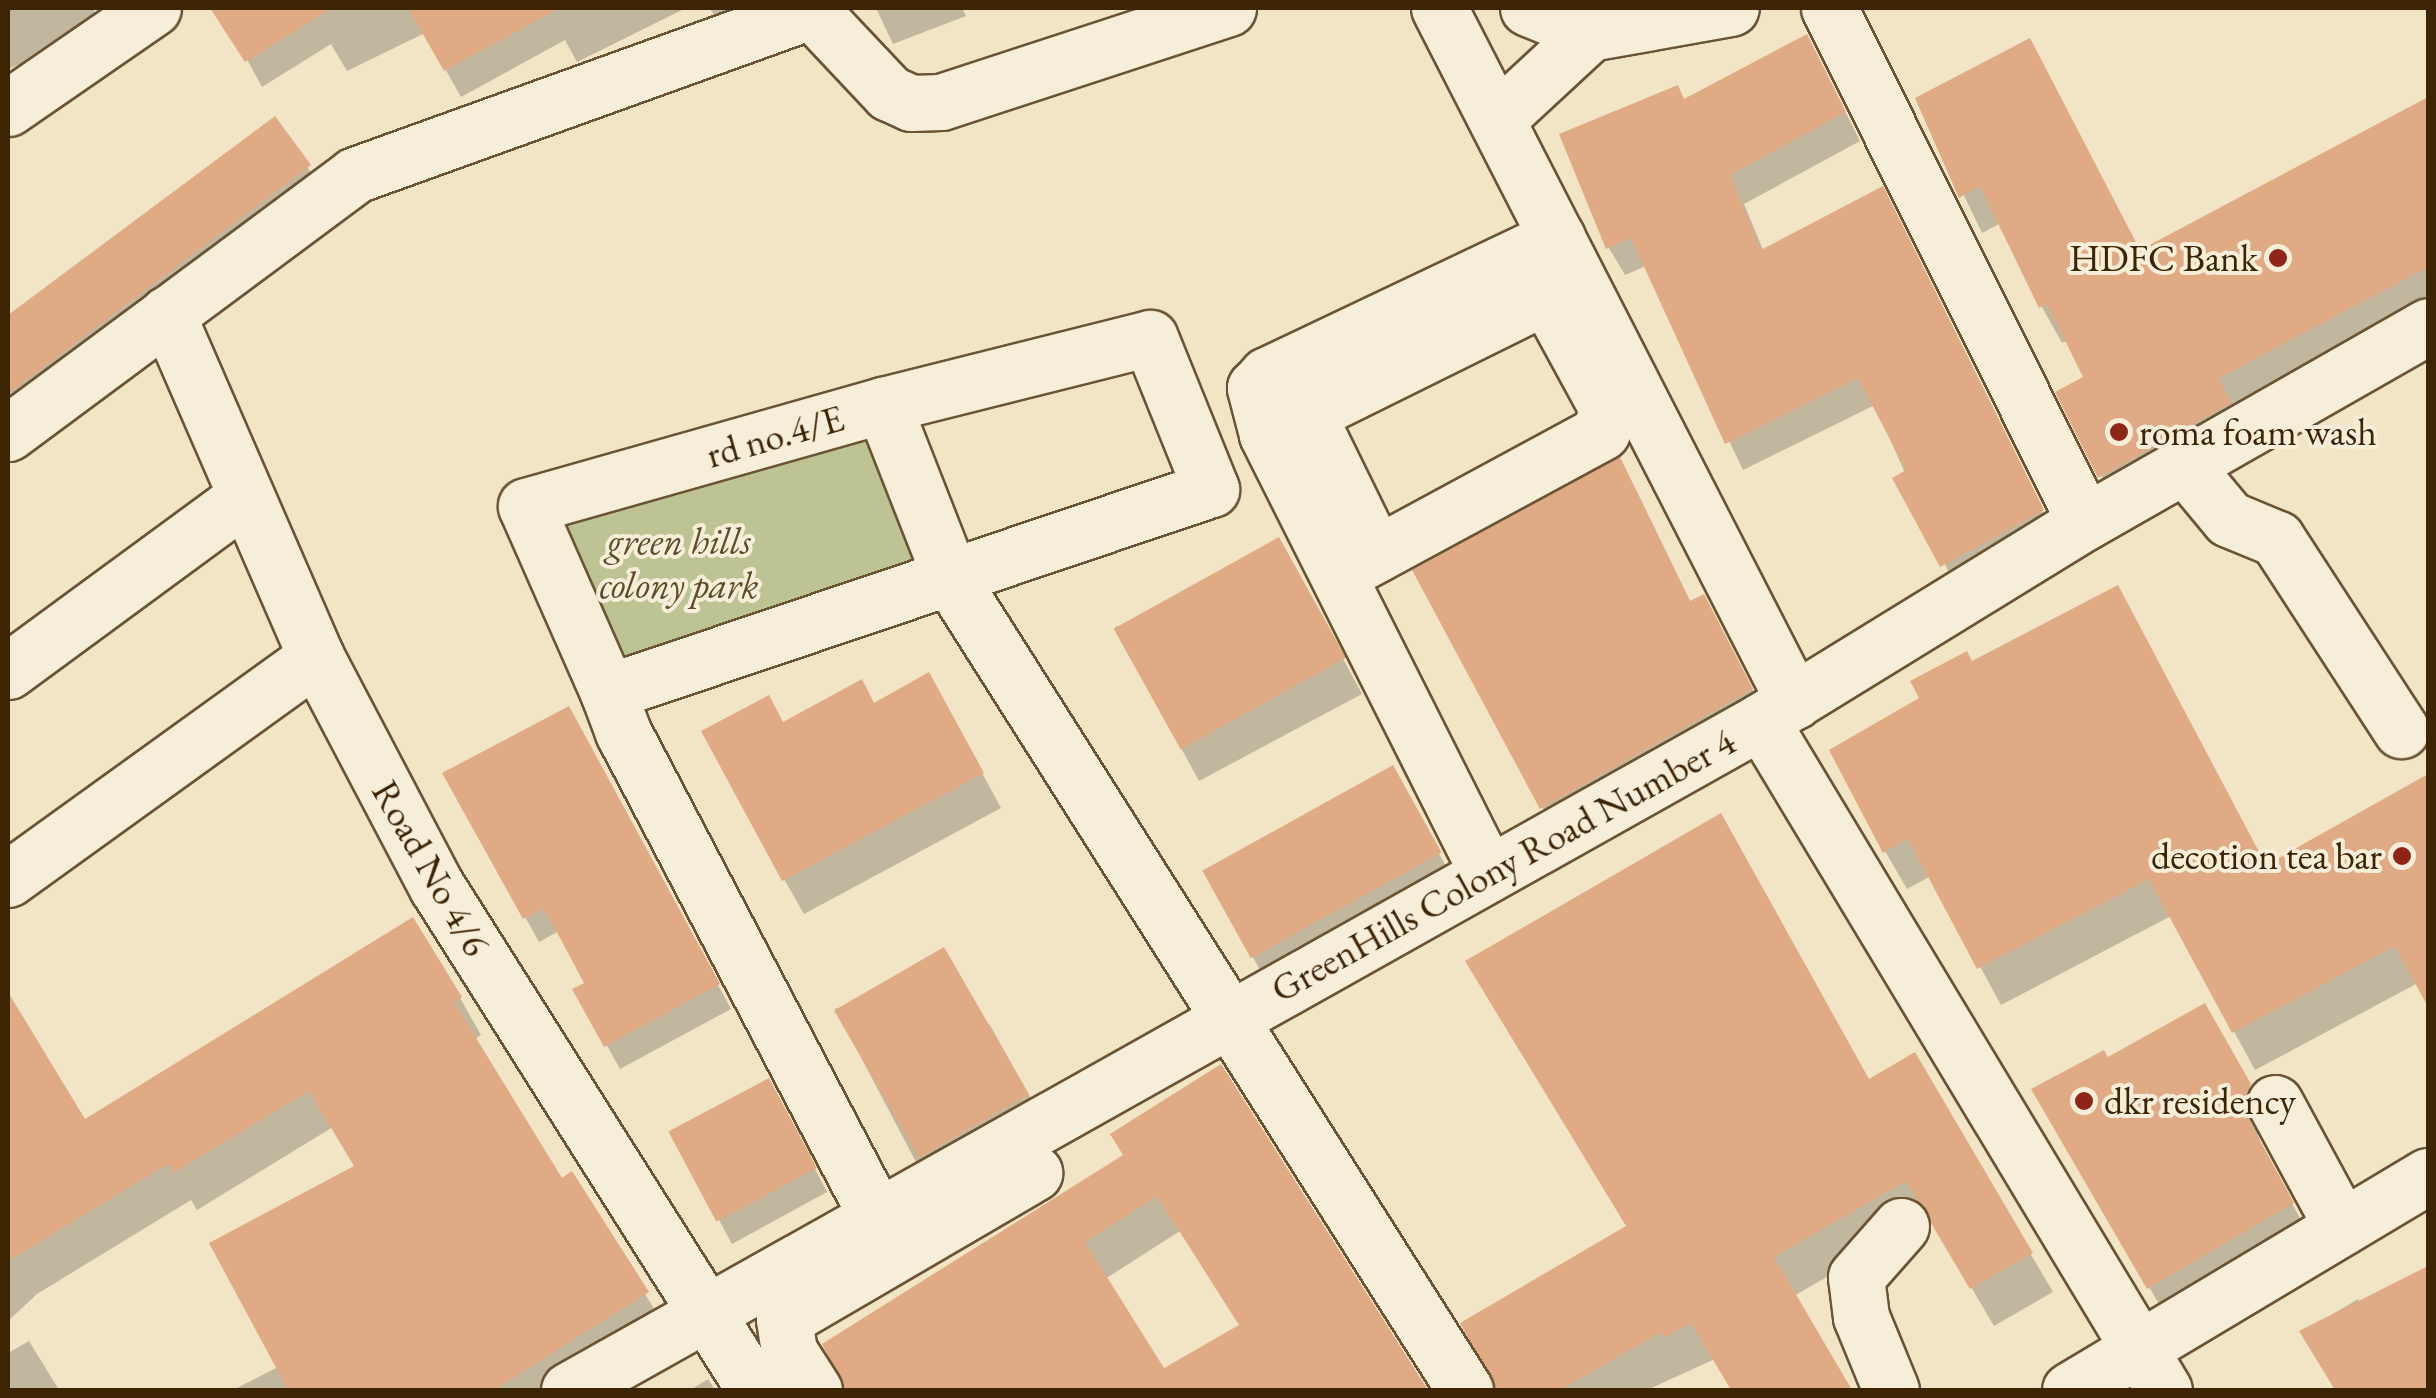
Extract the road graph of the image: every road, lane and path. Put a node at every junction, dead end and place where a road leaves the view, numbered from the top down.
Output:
1 (153, 8) edge
2 (1439, 8) edge
3 (1528, 8) edge
4 (1731, 8) edge
5 (1830, 8) edge
6 (810, 9) edge
7 (1197, 11) edge
8 (1590, 33) junction
9 (8, 108) edge
10 (1497, 119) junction
11 (1557, 237) junction
12 (166, 314) junction
13 (2428, 326) edge
14 (883, 404) junction
15 (1287, 424) junction
16 (8, 433) edge
17 (2184, 465) junction
18 (246, 496) junction
19 (2085, 522) junction
20 (1357, 565) junction
21 (952, 581) junction
22 (316, 657) junction
23 (8, 671) edge
24 (608, 692) junction
25 (1777, 711) junction
26 (2401, 730) dead end
27 (1488, 874) junction
28 (8, 879) edge
29 (1231, 1016) junction
30 (2275, 1103) dead end
31 (1034, 1173) dead end
32 (2428, 1176) edge
33 (949, 1198) junction
34 (876, 1215) junction
35 (1902, 1226) dead end
36 (2342, 1226) junction
37 (810, 1277) junction
38 (704, 1313) junction
39 (2151, 1370) edge
40 (569, 1390) edge
41 (755, 1390) edge
42 (814, 1390) edge
43 (1465, 1390) edge
44 (1891, 1390) edge
45 (2070, 1390) edge

1 - 9 street
2 - 10 street
3 - 8 street
4 - 8 street
5 - 19 street
6 - 7 street
6 - 12 street
8 - 10 street
10 - 11 street
11 - 15 street
11 - 25 street
12 - 16 street
12 - 18 street, Road No 4/6
13 - 17 street, GreenHills Colony Road Number 4
14 - 21 street
14 - 21 street, rd no.4/E
14 - 24 street, rd no.4/E
15 - 20 street
15 - 20 street
17 - 19 street, GreenHills Colony Road Number 4
17 - 26 street
18 - 22 street, Road No 4/6
18 - 23 street
19 - 25 street, GreenHills Colony Road Number 4
20 - 27 street
21 - 24 street
21 - 29 street
22 - 28 street
22 - 38 street, Road No 4/6
24 - 34 street
25 - 27 street, GreenHills Colony Road Number 4
25 - 39 street
27 - 29 street, GreenHills Colony Road Number 4
29 - 33 street, GreenHills Colony Road Number 4
29 - 43 street
30 - 36 street
31 - 33 street
32 - 36 street
33 - 34 street, GreenHills Colony Road Number 4
33 - 37 street
34 - 37 street, GreenHills Colony Road Number 4
35 - 44 street
36 - 39 street
37 - 38 street, GreenHills Colony Road Number 4
37 - 42 street
38 - 40 street, GreenHills Colony Road Number 4
38 - 41 street, Road No 4/6
39 - 45 street

